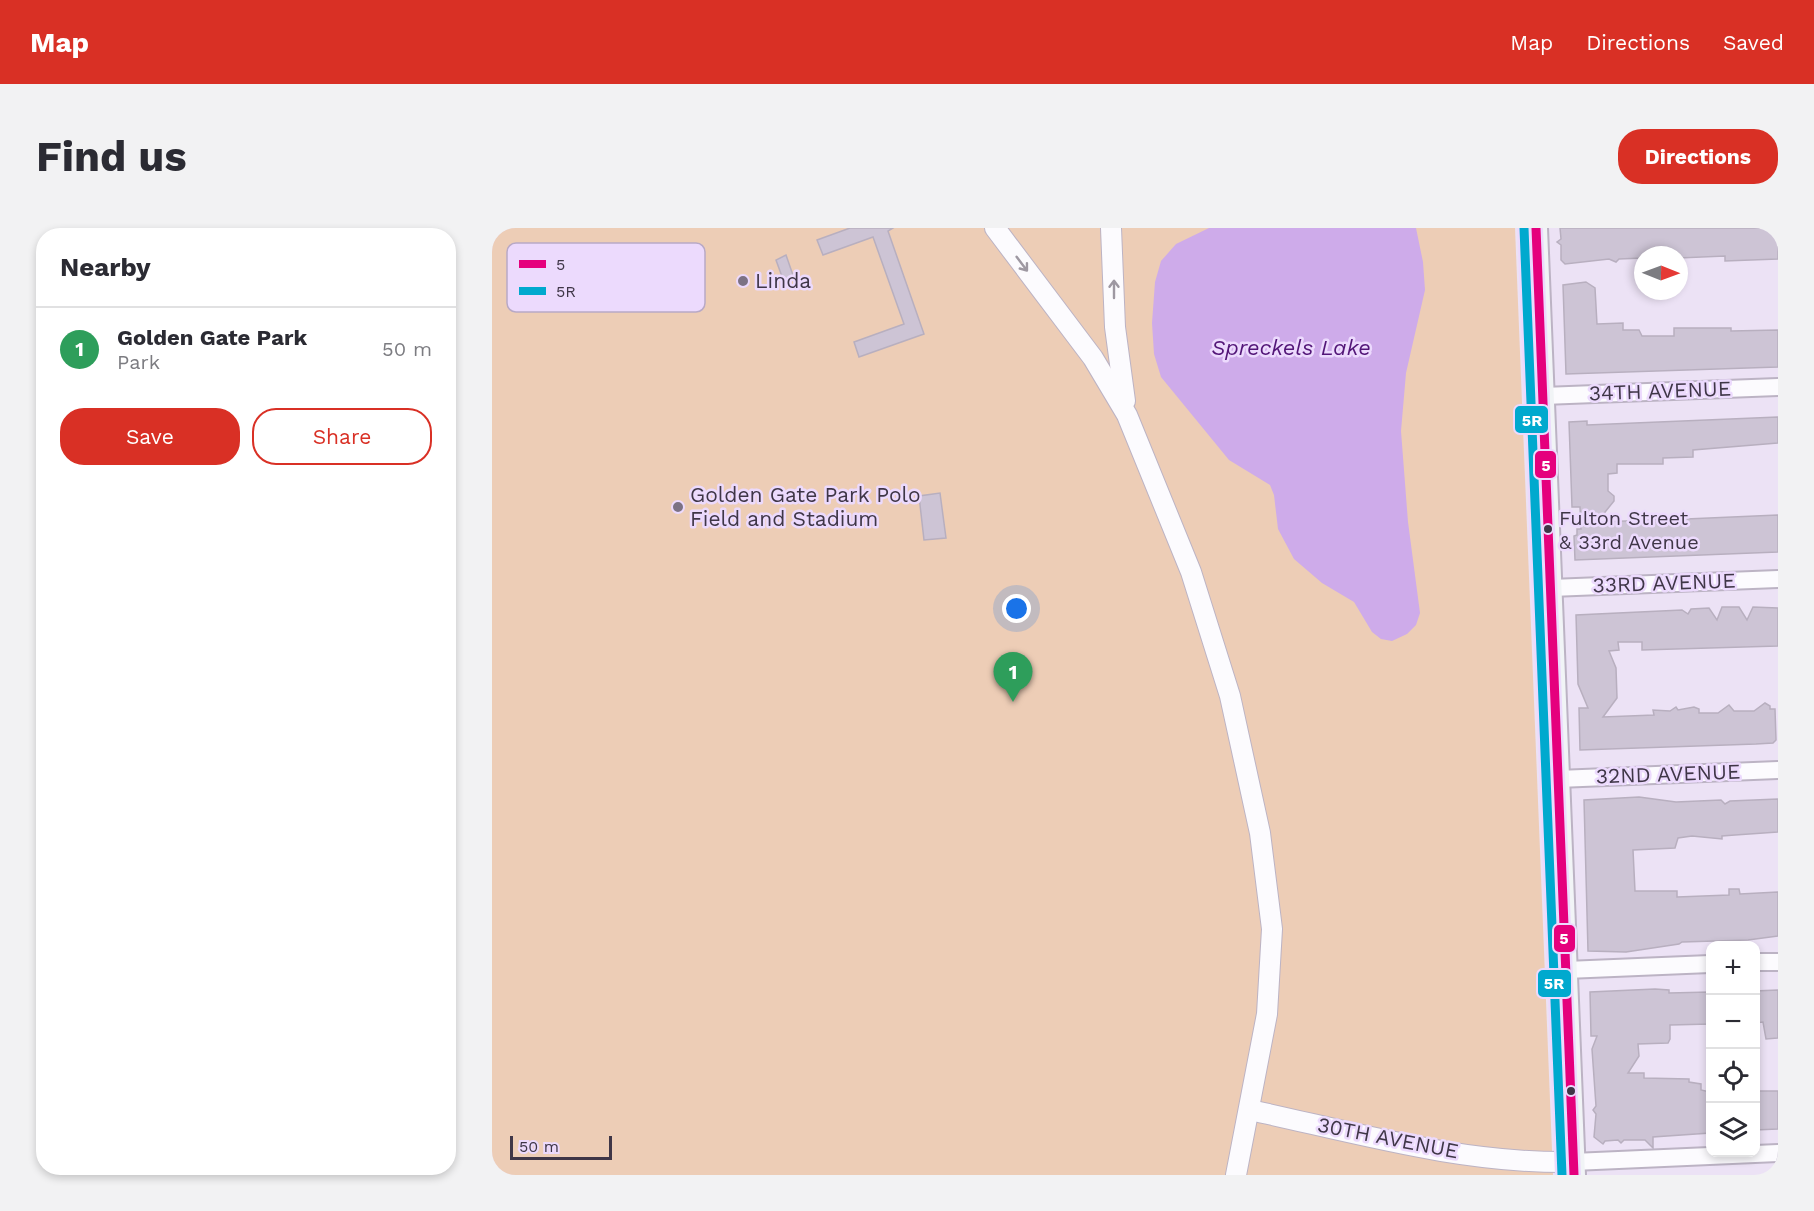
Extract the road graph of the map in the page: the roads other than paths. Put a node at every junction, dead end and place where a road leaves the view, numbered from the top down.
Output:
1 (995, 228) edge
2 (1536, 228) edge
3 (1112, 234) edge
4 (1778, 387) edge
5 (1543, 396) junction
6 (1127, 415) junction
7 (1778, 579) edge
8 (1551, 588) junction
9 (1778, 770) edge
10 (1558, 779) junction
11 (1760, 962) edge
12 (1778, 962) edge
13 (1706, 964) edge
14 (1566, 970) junction
15 (1250, 1110) junction
16 (1778, 1154) edge
17 (1574, 1168) edge
18 (1236, 1175) edge

1 -> 6 street
2 - 5 main road
6 -> 3 street
4 - 5 street, 34TH AVENUE
5 - 8 main road
6 - 15 street
7 - 8 street, 33RD AVENUE
8 - 10 main road
9 - 10 street, 32ND AVENUE
10 - 14 main road
11 - 12 street
13 - 14 street
14 - 17 main road
15 - 17 street, 30TH AVENUE
15 - 18 street
16 - 17 street, 30TH AVENUE

